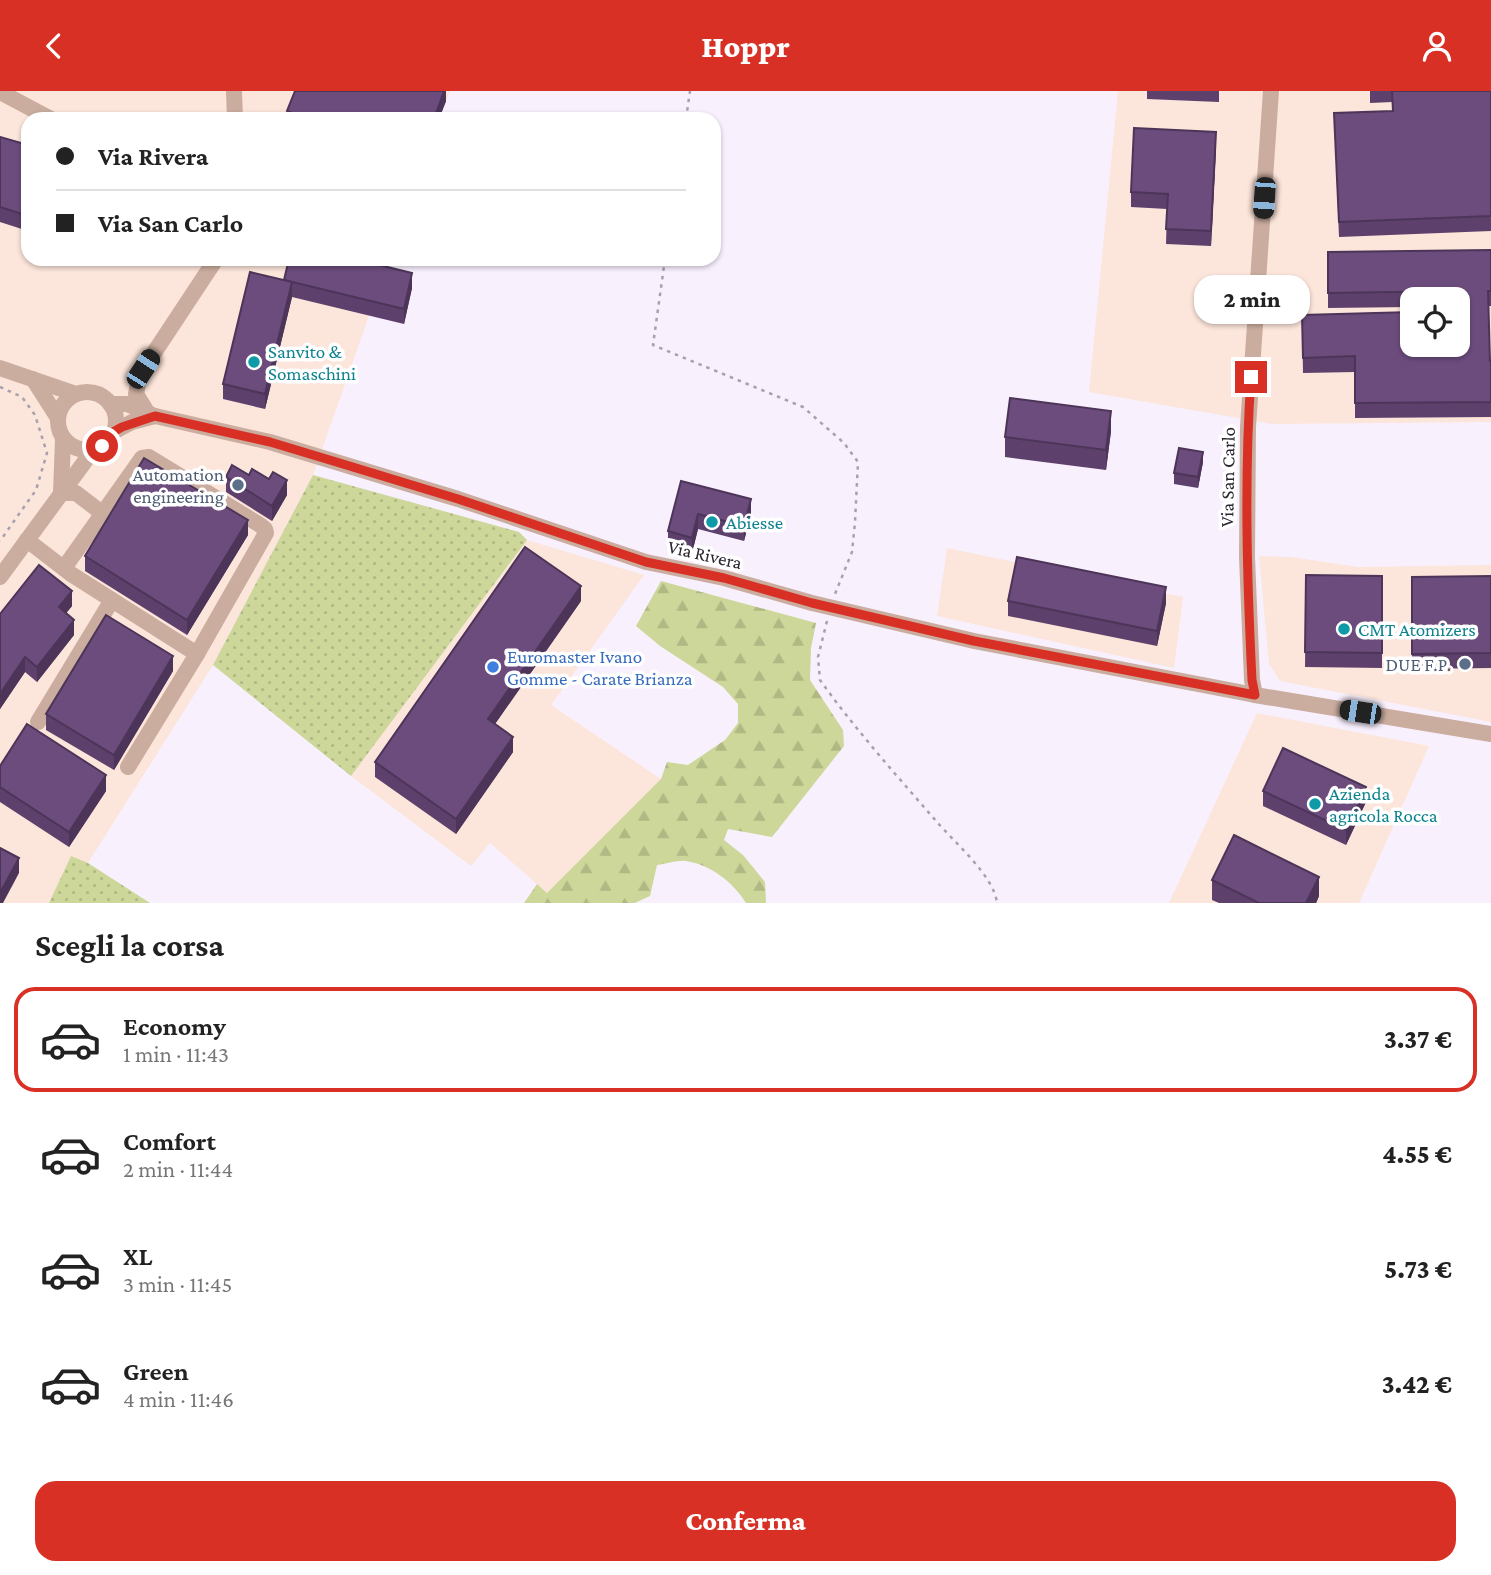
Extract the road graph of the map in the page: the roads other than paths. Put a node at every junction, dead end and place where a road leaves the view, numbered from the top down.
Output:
1 (234, 91) edge
2 (1271, 91) edge
3 (0, 92) edge
4 (38, 112) edge
5 (235, 112) edge
6 (211, 266) edge
7 (0, 368) edge
8 (140, 374) junction
9 (33, 379) junction
10 (76, 394) junction
11 (108, 402) junction
12 (152, 414) junction
13 (58, 418) junction
14 (113, 432) junction
15 (63, 438) junction
16 (93, 449) junction
17 (61, 493) junction
18 (102, 513) junction
19 (27, 540) junction
20 (64, 568) junction
21 (0, 577) edge
22 (112, 600) junction
23 (197, 654) junction
24 (1255, 695) junction
25 (38, 722) dead end
26 (1491, 734) edge
27 (128, 767) dead end

1 - 5 street
2 - 24 street, Via San Carlo
3 - 4 street
6 - 8 street
7 - 9 street
8 - 11 street
8 - 12 street
9 - 10 street
9 - 13 street
10 - 11 street
10 - 13 street
11 - 12 street, Via Rivera
11 - 14 street
12 - 14 street
12 - 24 street, Via Rivera
13 - 15 street
14 - 16 street
15 - 16 street
15 - 17 street
16 - 17 street
17 - 18 street
17 - 19 street
18 - 20 street
18 - 23 street
19 - 20 street
19 - 21 street
20 - 22 street
22 - 23 street
22 - 25 street
23 - 27 street
24 - 26 street, Via Rivera

